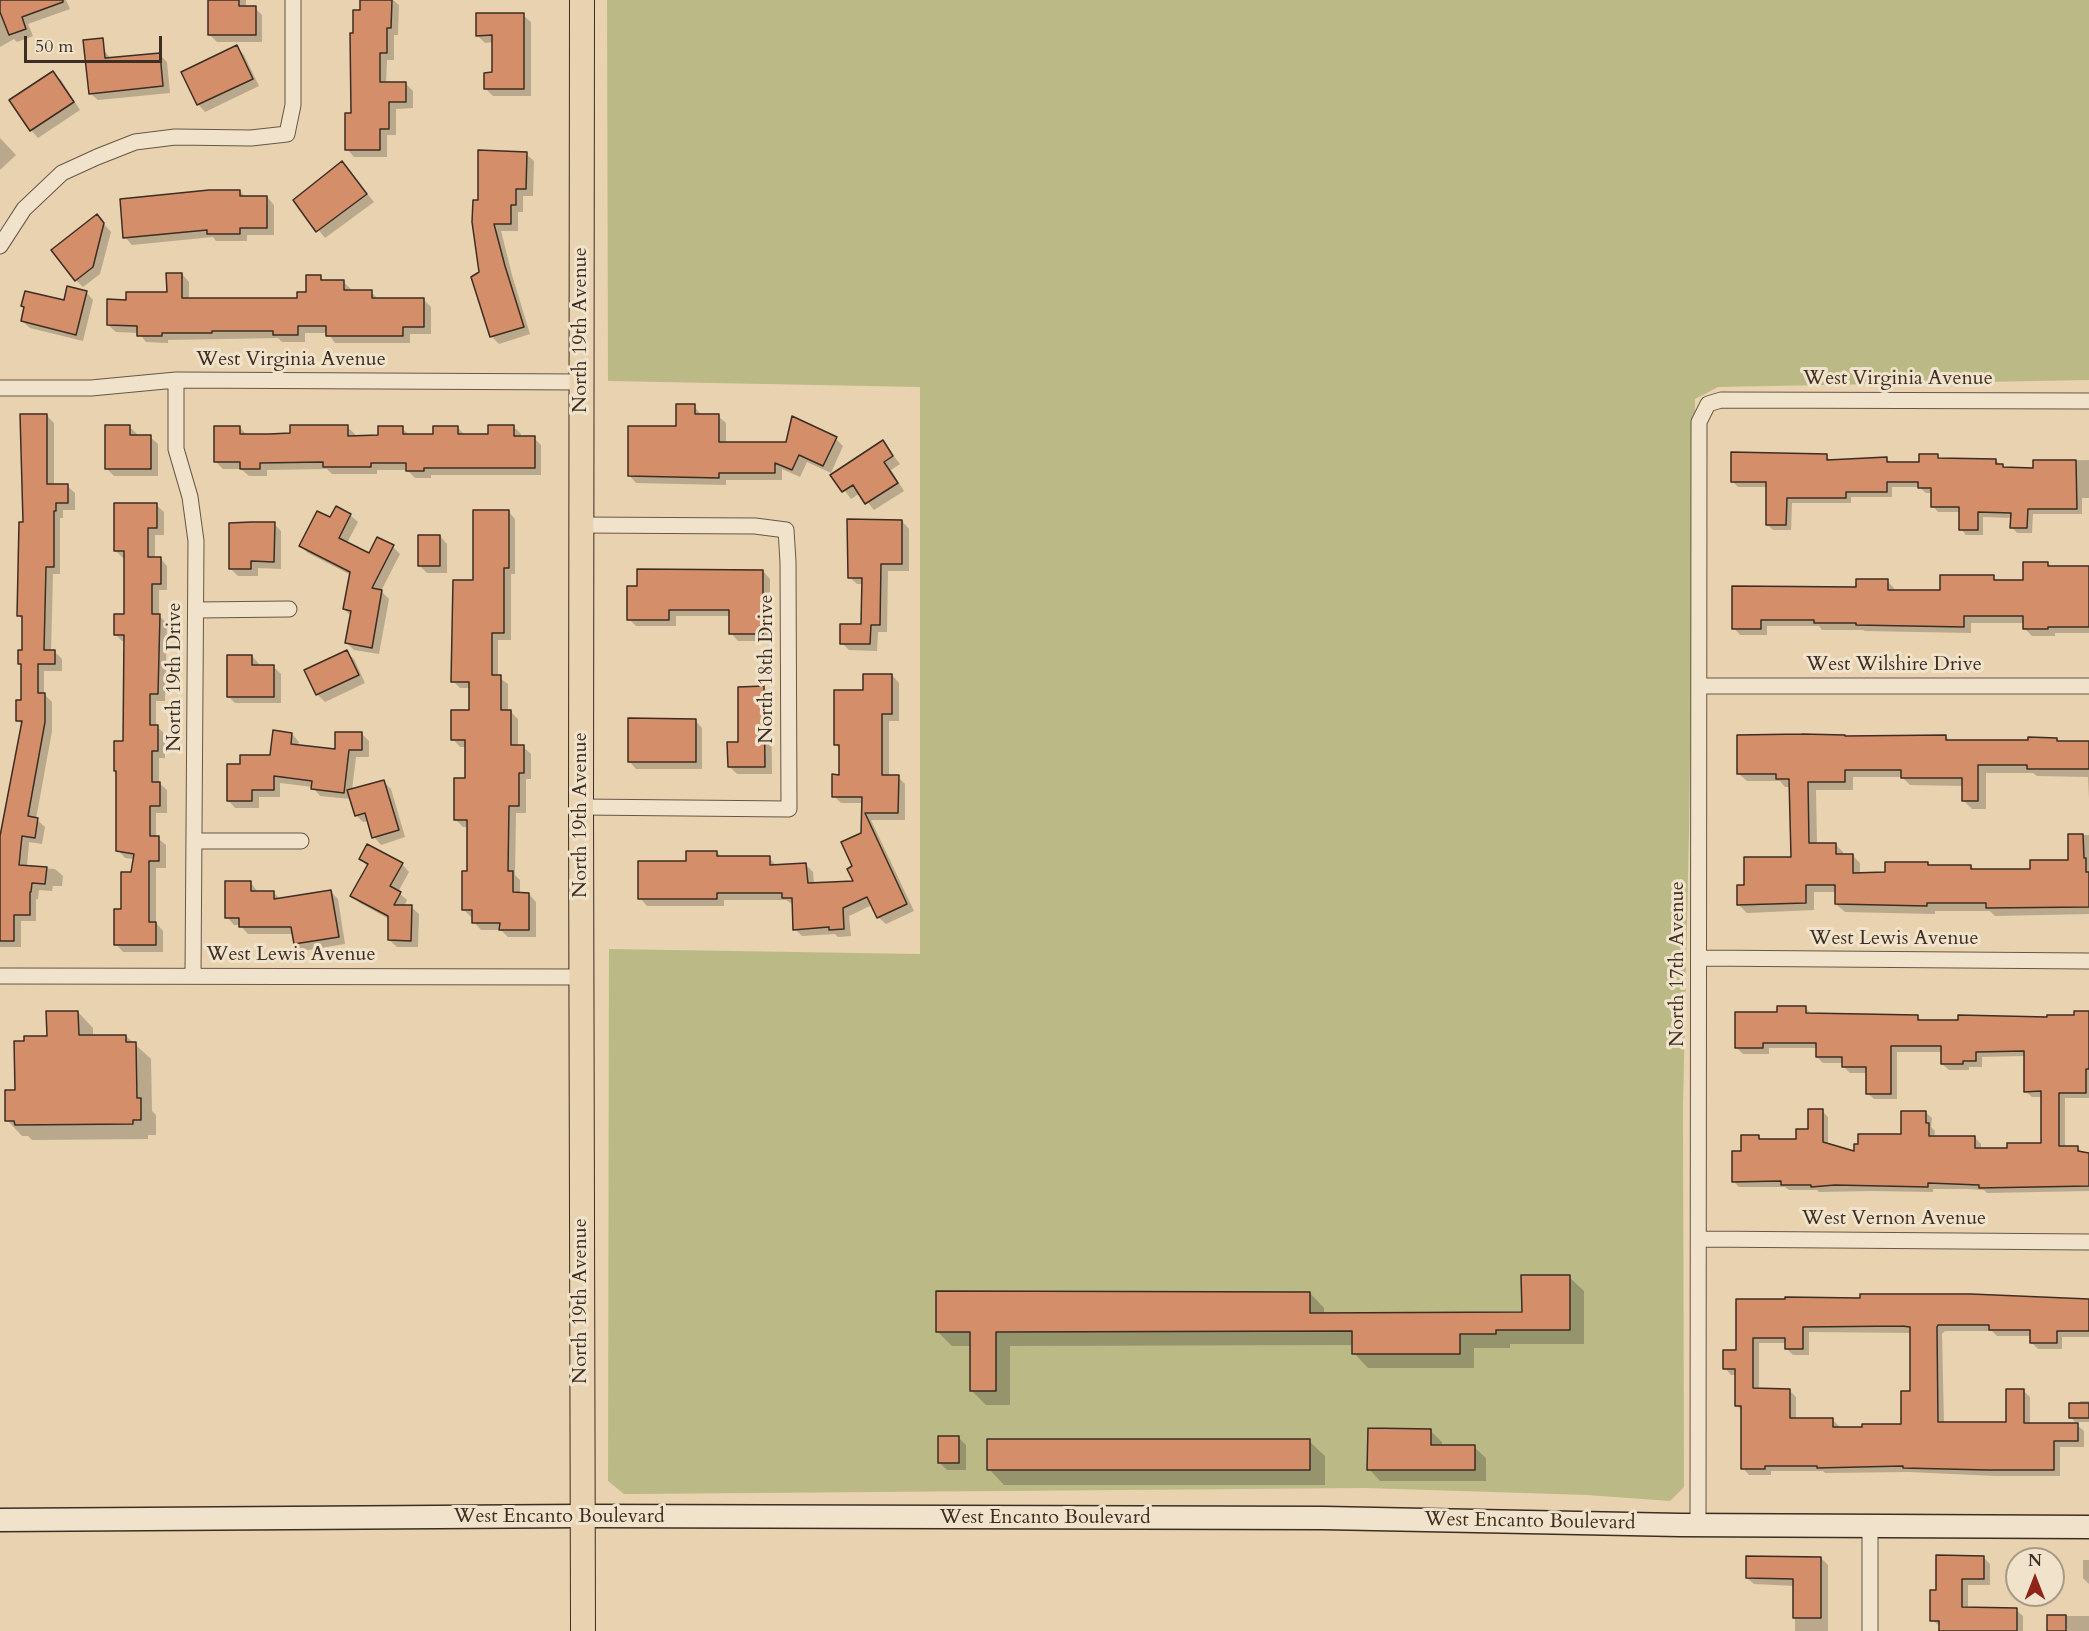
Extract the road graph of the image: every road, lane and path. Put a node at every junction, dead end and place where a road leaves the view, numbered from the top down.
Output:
1 (293, 0) edge
2 (582, 0) edge
3 (0, 246) edge
4 (176, 380) junction
5 (581, 382) junction
6 (0, 388) edge
7 (2089, 401) edge
8 (1708, 405) joint
9 (581, 525) junction
10 (289, 609) dead end
11 (196, 610) junction
12 (1699, 686) junction
13 (2089, 686) edge
14 (580, 807) junction
15 (195, 841) junction
16 (301, 841) dead end
17 (1699, 958) junction
18 (2089, 961) edge
19 (0, 976) edge
20 (194, 976) junction
21 (581, 977) junction
22 (1700, 1239) junction
23 (2089, 1242) edge
24 (582, 1516) junction
25 (0, 1520) edge
26 (1698, 1525) junction
27 (1870, 1527) junction
28 (2089, 1527) edge
29 (583, 1631) edge
30 (1870, 1631) edge

1 - 3 street
2 - 5 main road, North 19th Avenue
4 - 5 street, West Virginia Avenue
4 - 6 street, West Virginia Avenue
4 - 11 street, North 19th Drive
5 - 9 main road, North 19th Avenue
7 - 8 street, West Virginia Avenue
8 - 12 street, North 17th Avenue
9 - 14 main road, North 19th Avenue
9 - 14 street, North 18th Drive
10 - 11 street
11 - 15 street, North 19th Drive
12 - 13 street, West Wilshire Drive
12 - 17 street, North 17th Avenue
14 - 21 main road, North 19th Avenue
15 - 16 street
15 - 20 street, North 19th Drive
17 - 18 street, West Lewis Avenue
17 - 22 street, North 17th Avenue
19 - 20 street, West Lewis Avenue
20 - 21 street, West Lewis Avenue
21 - 24 main road, North 19th Avenue
22 - 23 street, West Vernon Avenue
22 - 26 street, North 17th Avenue
24 - 25 street, West Encanto Boulevard
24 - 26 street, West Encanto Boulevard
24 - 29 main road, North 19th Avenue
26 - 27 street, West Encanto Boulevard
27 - 28 street, West Encanto Boulevard
27 - 30 street

